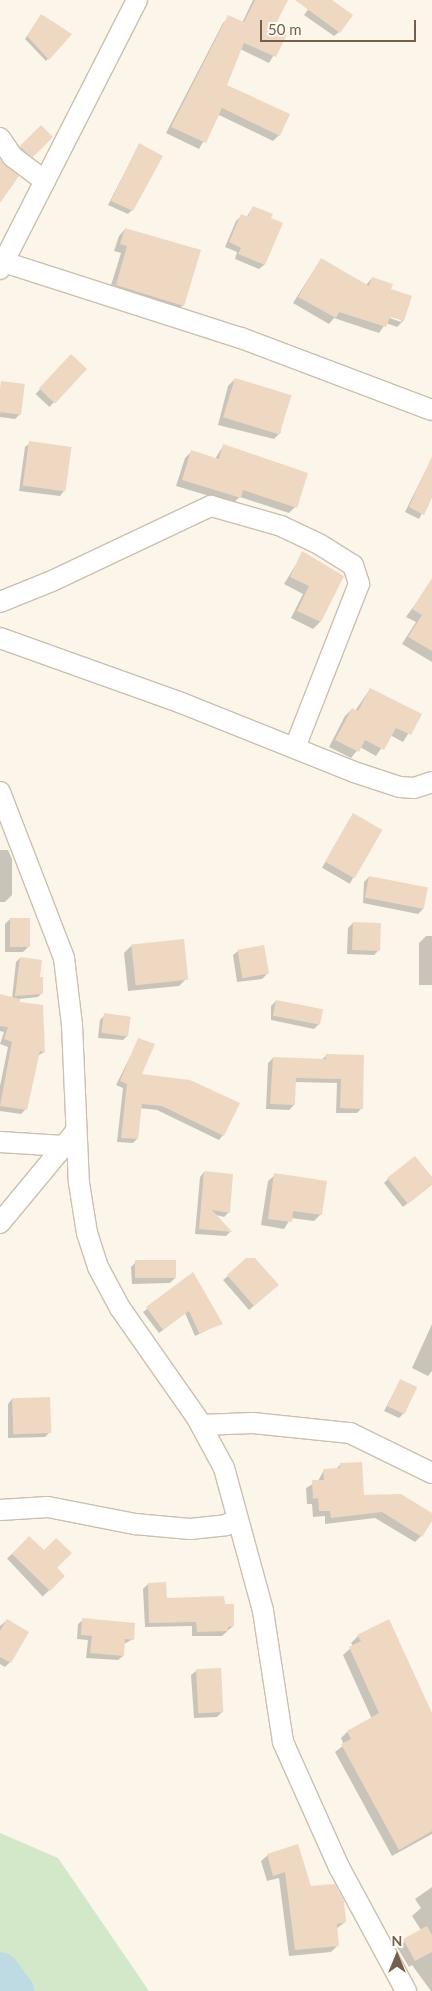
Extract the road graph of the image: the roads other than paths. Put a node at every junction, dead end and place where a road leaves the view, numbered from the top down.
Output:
1 (137, 0) edge
2 (0, 138) edge
3 (45, 181) junction
4 (2, 265) edge
5 (432, 410) edge
6 (0, 602) edge
7 (0, 638) edge
8 (295, 747) junction
9 (432, 782) edge
10 (0, 792) edge
11 (70, 1138) junction
12 (0, 1142) edge
13 (0, 1223) edge
14 (201, 1425) junction
15 (432, 1473) edge
16 (0, 1510) edge
17 (238, 1519) junction
18 (406, 1991) edge

1 - 3 street
2 - 3 street
3 - 4 street
4 - 5 street
6 - 8 street
7 - 8 street
8 - 9 street
10 - 11 street
11 - 12 street
11 - 13 street
11 - 14 street
14 - 15 street
14 - 17 street
16 - 17 street
17 - 18 street

